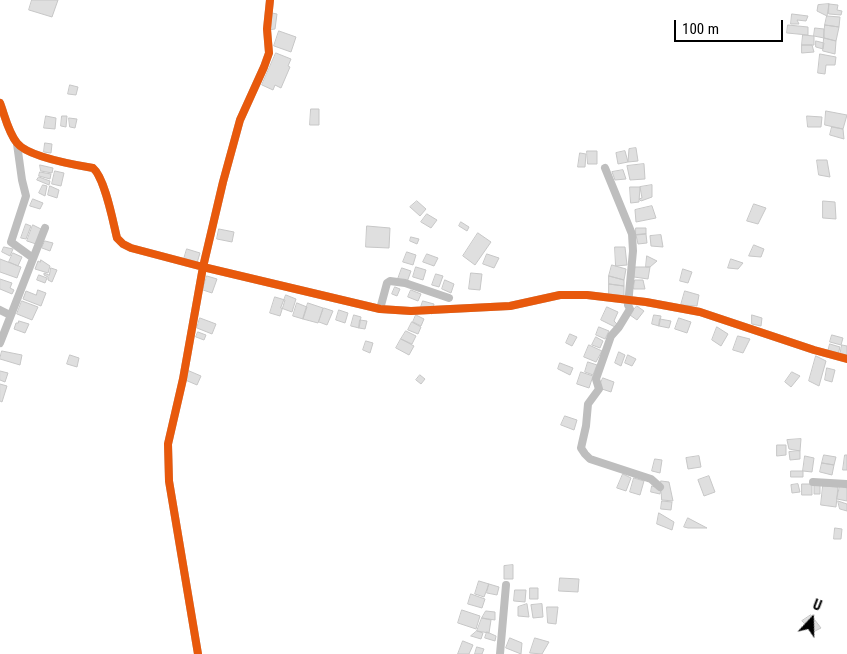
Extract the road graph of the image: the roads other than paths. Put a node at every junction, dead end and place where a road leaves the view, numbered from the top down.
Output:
1 (270, 0) edge
2 (0, 103) edge
3 (17, 144) junction
4 (605, 168) dead end
5 (45, 228) dead end
6 (34, 258) junction
7 (203, 267) junction
8 (449, 298) dead end
9 (629, 301) junction
10 (380, 309) junction
11 (0, 310) edge
12 (10, 314) junction
13 (0, 343) edge
14 (847, 359) edge
15 (813, 482) dead end
16 (847, 484) edge
17 (660, 487) dead end
18 (506, 585) dead end
19 (198, 654) edge
20 (500, 654) edge

1 - 7 street
2 - 3 street
3 - 6 street
3 - 7 street
4 - 9 street
5 - 6 street
6 - 12 street
7 - 10 street
7 - 19 street
8 - 10 street
9 - 10 street
9 - 14 street
9 - 17 street
11 - 12 street
12 - 13 street
15 - 16 street
18 - 20 street

